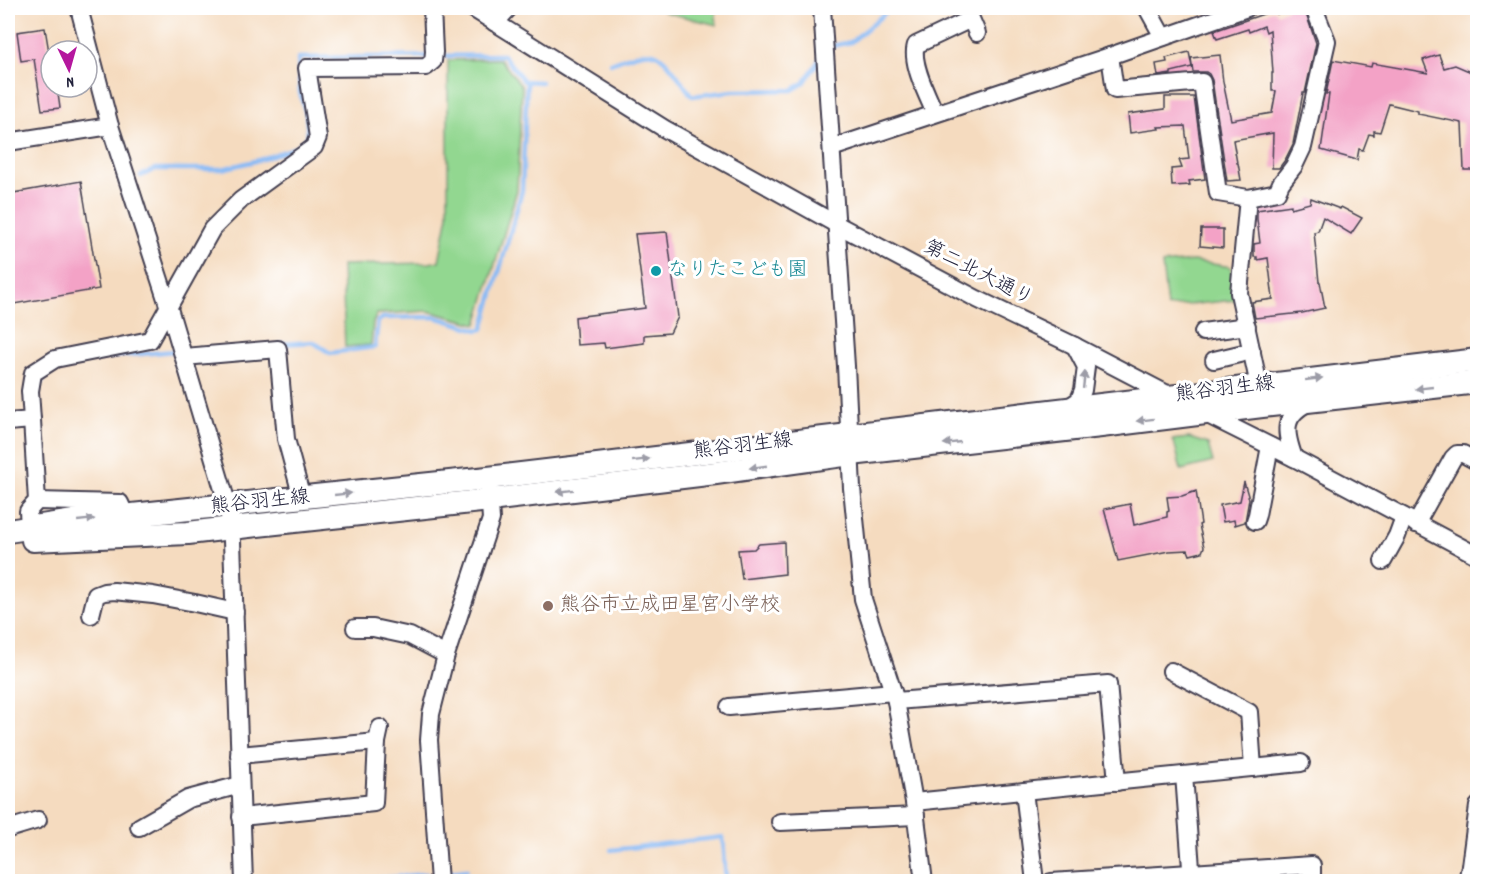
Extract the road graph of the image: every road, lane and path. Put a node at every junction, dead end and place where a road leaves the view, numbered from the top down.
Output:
1 (80, 8) edge
2 (432, 8) edge
3 (472, 8) edge
4 (509, 8) edge
5 (822, 8) edge
6 (1147, 8) edge
7 (1247, 8) edge
8 (1314, 8) edge
9 (495, 23) junction
10 (977, 33) dead end
11 (1163, 37) junction
12 (1110, 56) junction
13 (935, 113) junction
14 (110, 126) junction
15 (8, 142) edge
16 (832, 148) junction
17 (1248, 198) junction
18 (836, 224) junction
19 (168, 305) junction
20 (1247, 327) junction
21 (1203, 332) dead end
22 (1075, 346) junction
23 (1252, 351) junction
24 (184, 357) junction
25 (1214, 360) dead end
26 (1478, 360) edge
27 (1478, 382) edge
28 (1172, 396) junction
29 (1261, 396) junction
30 (1316, 400) junction
31 (1066, 409) junction
32 (1203, 413) junction
33 (32, 420) junction
34 (8, 422) edge
35 (850, 444) junction
36 (1270, 446) junction
37 (1294, 458) junction
38 (1478, 462) edge
39 (489, 489) junction
40 (302, 498) junction
41 (37, 501) junction
42 (126, 516) junction
43 (230, 517) junction
44 (1255, 521) dead end
45 (1410, 521) junction
46 (18, 529) edge
47 (8, 541) edge
48 (1478, 556) edge
49 (1383, 561) dead end
50 (235, 612) junction
51 (91, 615) dead end
52 (355, 628) dead end
53 (446, 655) junction
54 (1171, 671) dead end
55 (895, 697) junction
56 (729, 707) dead end
57 (239, 755) junction
58 (1301, 763) dead end
59 (1253, 768) junction
60 (1184, 775) junction
61 (1117, 782) junction
62 (240, 785) junction
63 (1024, 791) junction
64 (1478, 806) edge
65 (915, 809) junction
66 (241, 817) junction
67 (38, 820) dead end
68 (780, 822) dead end
69 (139, 826) dead end
70 (8, 829) edge
71 (1192, 877) edge
72 (1478, 877) edge
73 (243, 882) edge
74 (439, 882) edge
75 (924, 882) edge
76 (1035, 882) edge
77 (1051, 882) edge
78 (1312, 882) edge
79 (1467, 882) edge
80 (1473, 882) edge

1 - 14 street
2 - 19 street
3 - 9 street, 第二北大通り
4 - 9 street
5 - 16 street
6 - 11 street
7 - 11 street
8 - 17 street
9 - 18 street, 第二北大通り
10 - 13 street
11 - 12 street
12 - 13 street
12 - 17 street
13 - 16 street
14 - 15 street
14 - 19 street
16 - 18 street
17 - 20 street
18 - 22 street, 第二北大通り
18 - 35 street
19 - 24 street
19 - 33 street
20 - 21 street
20 - 23 street
22 - 28 street, 第二北大通り
31 -> 22 street
23 - 25 street
23 - 29 street
24 - 40 street
24 - 43 street
29 -> 26 main road, 熊谷羽生線
27 -> 30 main road, 熊谷羽生線
28 - 29 main road, 熊谷羽生線
28 - 31 main road, 熊谷羽生線
28 - 32 street, 第二北大通り
29 - 30 main road, 熊谷羽生線
29 - 32 main road, 熊谷羽生線
30 - 37 street
31 - 35 main road, 熊谷羽生線
32 -> 35 main road, 熊谷羽生線
32 - 36 street, 第二北大通り
33 - 34 street
33 - 41 street
35 - 39 main road, 熊谷羽生線
35 - 55 street
36 - 37 street, 第二北大通り
36 - 44 street
37 - 45 street, 第二北大通り
38 - 45 street
40 -> 39 main road, 熊谷羽生線
39 - 43 main road, 熊谷羽生線
39 - 53 street
40 - 43 main road, 熊谷羽生線
41 - 42 street
41 - 46 street
42 - 43 main road, 熊谷羽生線
46 -> 42 main road, 熊谷羽生線
43 - 47 main road, 熊谷羽生線
43 - 50 street
45 - 48 street, 第二北大通り
45 - 49 street
50 - 51 street
50 - 57 street
52 - 53 street
53 - 74 street
54 - 59 street
55 - 56 street
55 - 61 street
55 - 65 street
57 - 62 street
57 - 66 street
58 - 59 street
59 - 60 street
60 - 61 street
60 - 71 street
61 - 63 street
62 - 66 street
62 - 69 street
63 - 65 street
63 - 76 street
64 - 79 street
65 - 68 street
65 - 75 street
66 - 73 street
67 - 70 street
71 - 77 street
71 - 78 street
72 - 80 main road

